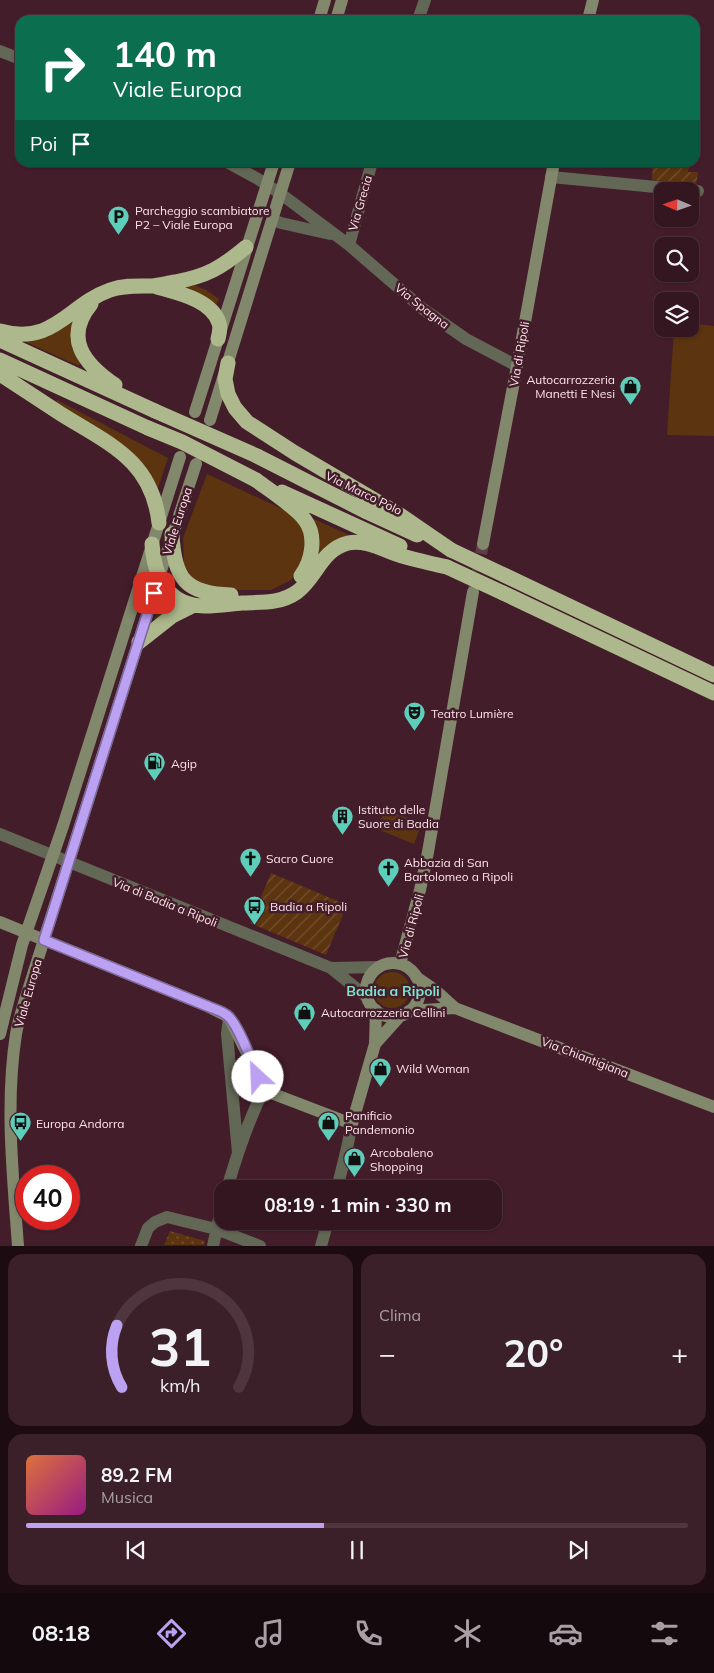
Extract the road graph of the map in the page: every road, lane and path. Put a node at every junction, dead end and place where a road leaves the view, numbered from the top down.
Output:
1 (325, 0) edge
2 (342, 0) edge
3 (425, 0) edge
4 (593, 0) edge
5 (320, 15) edge
6 (338, 15) edge
7 (420, 15) edge
8 (589, 15) edge
9 (0, 51) edge
10 (15, 57) edge
11 (236, 167) edge
12 (272, 167) edge
13 (289, 167) edge
14 (371, 167) edge
15 (553, 167) edge
16 (551, 177) junction
17 (266, 184) junction
18 (654, 187) edge
19 (281, 194) junction
20 (271, 224) junction
21 (335, 235) junction
22 (348, 245) junction
23 (246, 247) junction
24 (153, 286) junction
25 (99, 295) junction
26 (0, 331) edge
27 (218, 339) junction
28 (0, 340) edge
29 (0, 360) edge
30 (228, 363) junction
31 (517, 366) junction
32 (0, 374) edge
33 (155, 411) junction
34 (195, 412) dead end
35 (210, 420) dead end
36 (180, 457) dead end
37 (196, 464) dead end
38 (256, 480) junction
39 (159, 523) junction
40 (172, 534) junction
41 (152, 544) junction
42 (483, 544) tunnel mouth
43 (451, 550) junction
44 (447, 567) junction
45 (159, 577) junction
46 (473, 592) tunnel mouth
47 (194, 605) junction
48 (139, 642) junction
49 (714, 675) edge
50 (714, 693) edge
51 (0, 834) edge
52 (53, 855) junction
53 (69, 862) junction
54 (0, 922) edge
55 (26, 932) junction
56 (44, 940) junction
57 (400, 964) junction
58 (379, 967) junction
59 (331, 968) junction
60 (416, 977) junction
61 (367, 997) junction
62 (455, 1008) junction
63 (376, 1010) junction
64 (405, 1013) junction
65 (229, 1017) junction
66 (0, 1034) edge
67 (375, 1044) junction
68 (265, 1087) junction
69 (714, 1107) edge
70 (352, 1124) junction
71 (238, 1153) junction
72 (230, 1180) edge
73 (339, 1180) edge
74 (214, 1228) edge
75 (216, 1230) edge
76 (219, 1230) edge
77 (326, 1230) edge
78 (18, 1246) edge
79 (141, 1246) edge
80 (213, 1246) edge
81 (260, 1246) edge
82 (322, 1246) edge

1 - 5 main road
2 - 6 main road
3 - 7 street
4 - 8 main road
9 - 10 street
11 - 17 street, Via Spagna
12 - 17 main road
13 - 19 main road
14 - 22 street, Via Grecia
15 - 16 main road, Via di Ripoli
16 - 18 street
16 - 31 main road, Via di Ripoli
17 - 19 street, Via Spagna
17 - 23 main road
19 - 20 main road
19 - 21 street, Via Spagna
20 - 21 street, Via Spagna
20 - 30 main road
21 - 22 street, Via Spagna
22 - 31 street, Via Spagna
23 - 24 highway
23 - 27 main road
24 - 25 highway
24 - 27 highway
25 - 26 highway
25 - 33 highway
27 - 34 main road
28 - 33 highway, Via Marco Polo
29 - 38 highway, bridge
30 - 35 main road
30 - 43 highway
31 - 42 main road, Via di Ripoli
32 - 39 highway
33 - 43 highway, Via Marco Polo, bridge
36 - 39 main road, Viale Europa
37 - 40 main road, Viale Europa
38 - 40 highway
38 - 44 highway
39 - 41 main road, Viale Europa
40 - 45 main road, Viale Europa
41 - 45 highway
41 - 52 main road, Viale Europa
43 - 49 highway, Via Marco Polo, bridge
44 - 47 highway
44 - 50 highway, bridge
45 - 47 highway
45 - 48 main road, Viale Europa
46 - 57 main road, Via di Ripoli
47 - 48 highway
48 - 53 main road, Viale Europa
51 - 52 street, Via di Badia a Ripoli
52 - 53 street, Via di Badia a Ripoli
52 - 55 main road, Viale Europa
53 - 56 main road, Viale Europa
53 - 59 street, Via di Badia a Ripoli
54 - 55 main road
55 - 56 main road
55 - 66 main road, Viale Europa
56 - 65 main road
56 - 78 main road, Viale Europa
57 - 58 main road
57 - 60 main road
58 - 59 street, Via di Badia a Ripoli
58 - 61 main road
59 - 61 street, Via di Badia a Ripoli
60 - 62 main road, Via Chiantigiana
60 - 64 main road
61 - 63 main road
62 - 64 main road, Via Chiantigiana
62 - 69 main road, Via Chiantigiana
63 - 64 main road
63 - 67 main road
64 - 67 main road
65 - 68 main road
65 - 71 street
67 - 70 main road
68 - 70 main road
68 - 71 street
70 - 73 street
71 - 72 street
74 - 79 street
75 - 80 street
76 - 81 street
77 - 82 street

